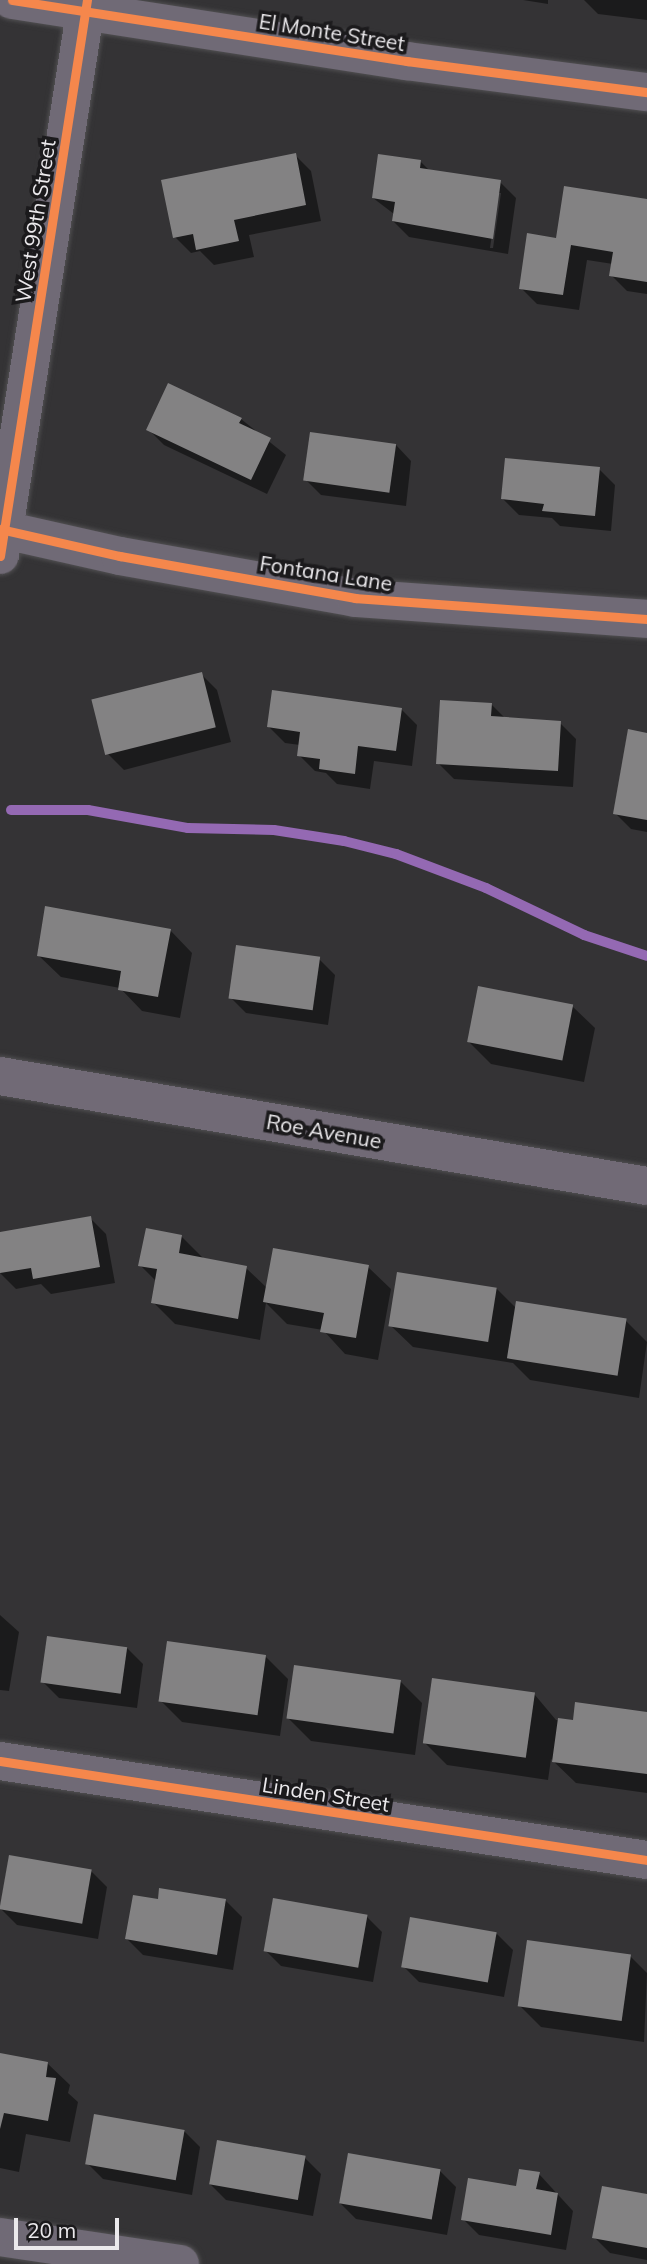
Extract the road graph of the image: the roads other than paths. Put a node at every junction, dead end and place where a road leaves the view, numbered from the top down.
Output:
1 (12, 0) edge
2 (86, 6) edge
3 (647, 92) edge
4 (1, 538) edge
5 (647, 619) edge
6 (0, 1076) edge
7 (647, 1186) edge
8 (0, 1761) edge
9 (647, 1860) edge
10 (0, 2237) edge
11 (180, 2264) edge

1 - 2 street, El Monte Street
2 - 3 street, El Monte Street
2 - 4 street, West 99th Street
4 - 5 street, Fontana Lane
6 - 7 main road, Roe Avenue
8 - 9 street, Linden Street
10 - 11 street

